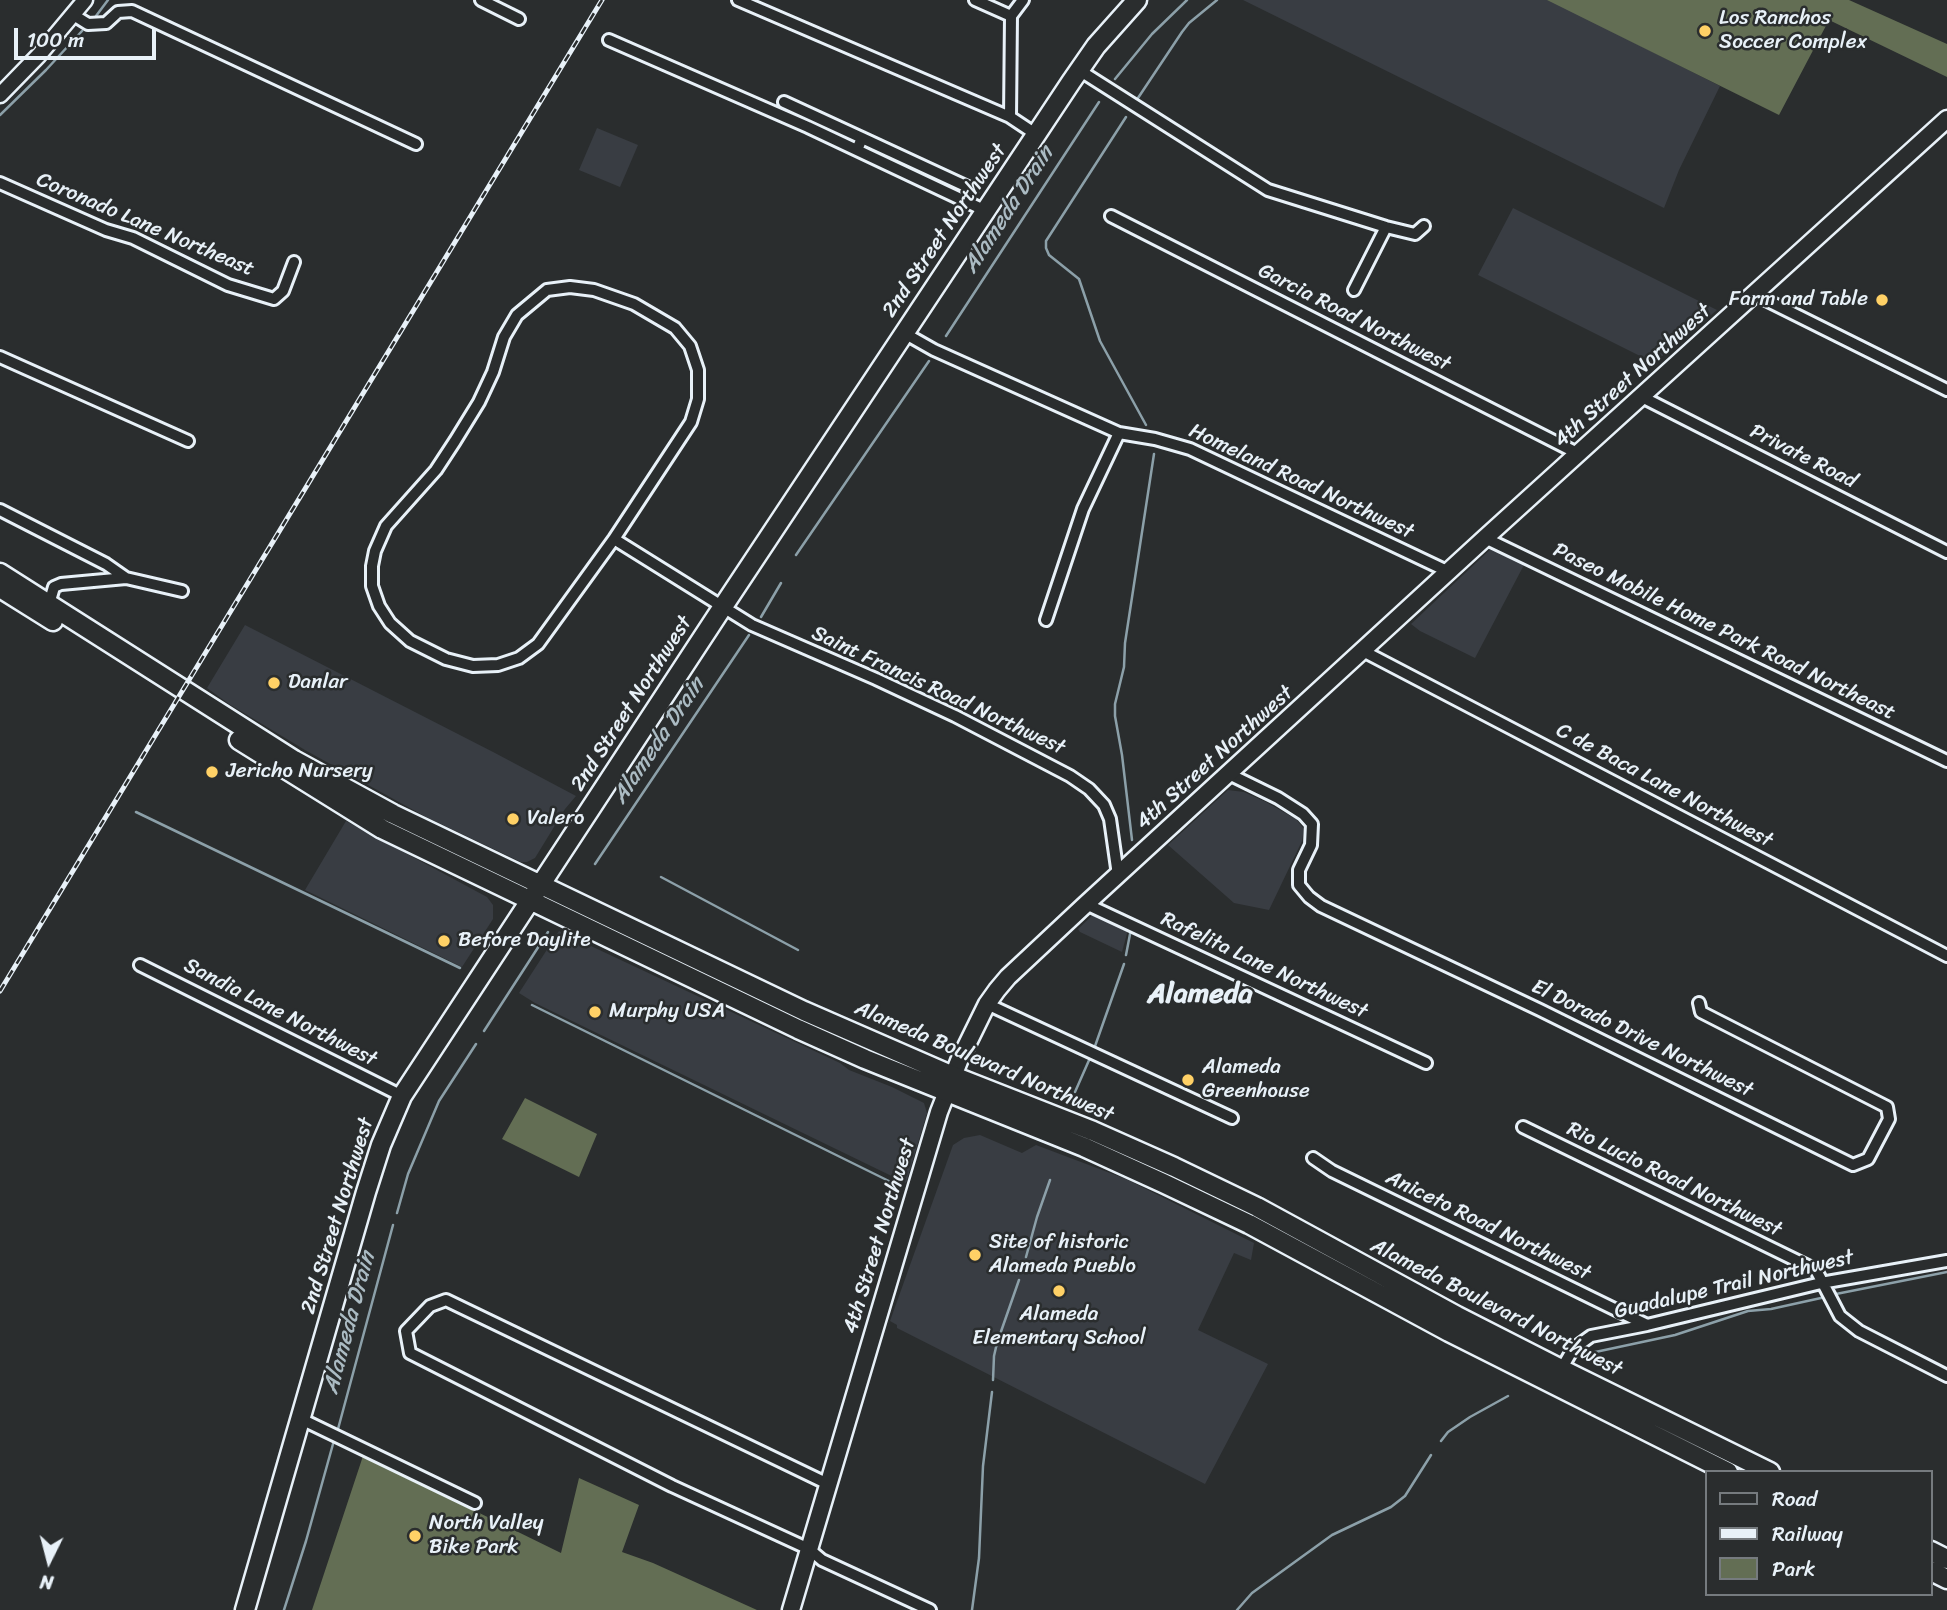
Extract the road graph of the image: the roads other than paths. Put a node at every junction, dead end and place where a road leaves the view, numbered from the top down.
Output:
1 (85, 0) edge
2 (481, 0) edge
3 (738, 0) edge
4 (975, 0) edge
5 (1023, 0) edge
6 (1137, 0) edge
7 (72, 14) junction
8 (1011, 16) junction
9 (519, 19) dead end
10 (609, 40) dead end
11 (1079, 70) junction
12 (0, 95) edge
13 (784, 102) dead end
14 (1010, 117) junction
15 (1947, 119) edge
16 (1037, 135) junction
17 (862, 138) junction
18 (416, 144) dead end
19 (857, 150) junction
20 (0, 183) edge
21 (972, 189) dead end
22 (986, 211) junction
23 (1111, 216) dead end
24 (1424, 226) dead end
25 (1386, 227) junction
26 (294, 262) dead end
27 (1354, 290) dead end
28 (1754, 294) junction
29 (904, 333) junction
30 (0, 357) edge
31 (1947, 390) edge
32 (1642, 397) junction
33 (1119, 433) junction
34 (188, 441) dead end
35 (1579, 454) junction
36 (0, 510) edge
37 (1485, 538) junction
38 (614, 539) junction
39 (1947, 552) edge
40 (1449, 572) junction
41 (0, 573) edge
42 (126, 578) junction
43 (0, 588) edge
44 (182, 591) dead end
45 (48, 604) junction
46 (722, 608) junction
47 (1046, 620) dead end
48 (1363, 651) junction
49 (180, 695) junction
50 (1947, 761) edge
51 (1229, 774) junction
52 (1118, 875) junction
53 (541, 884) junction
54 (530, 902) junction
55 (1086, 904) junction
56 (1947, 956) edge
57 (140, 965) dead end
58 (1699, 1003) dead end
59 (987, 1004) junction
60 (1426, 1063) dead end
61 (950, 1084) junction
62 (401, 1096) junction
63 (1232, 1118) dead end
64 (1523, 1127) dead end
65 (1313, 1158) dead end
66 (1947, 1261) edge
67 (1821, 1283) junction
68 (1647, 1325) junction
69 (1947, 1376) edge
70 (1557, 1377) junction
71 (301, 1419) junction
72 (1724, 1470) edge
73 (1766, 1470) edge
74 (828, 1484) junction
75 (475, 1503) dead end
76 (809, 1549) junction
77 (245, 1610) edge
78 (791, 1610) edge
79 (930, 1610) edge

1 - 7 street
2 - 9 street
3 - 14 street
4 - 8 street
5 - 8 street
6 - 11 main road, 2nd Street Northwest
7 - 12 street
7 - 18 street
8 - 14 street
10 - 19 street
11 - 16 main road, 2nd Street Northwest
11 - 25 street
13 - 17 street
14 - 16 street
15 - 28 main road, 4th Street Northwest
16 - 22 main road, 2nd Street Northwest
17 - 19 street
17 - 21 street
19 - 22 street
20 - 26 street, Coronado Lane Northeast
22 - 29 main road, 2nd Street Northwest
23 - 35 street, Garcia Road Northwest
24 - 25 street
25 - 27 street
28 - 31 street
28 - 32 main road, 4th Street Northwest
29 - 33 street, Homeland Road Northwest
29 - 46 main road, 2nd Street Northwest
30 - 34 street
32 - 35 main road, 4th Street Northwest
32 - 39 street, Private Road
33 - 40 street, Homeland Road Northwest
33 - 47 street
35 - 37 main road, 4th Street Northwest
36 - 42 street
37 - 40 main road, 4th Street Northwest
37 - 50 street, Paseo Mobile Home Park Road Northeast
38 - 38 street
38 - 46 street, Saint Francis Road Northwest
40 - 48 main road, 4th Street Northwest
41 - 45 main road
42 - 44 street
42 - 45 street
43 - 49 main road
45 - 49 main road
46 - 52 street, Saint Francis Road Northwest
46 - 53 main road, 2nd Street Northwest
48 - 51 main road, 4th Street Northwest
48 - 56 street, C de Baca Lane Northwest
49 - 53 main road, Alameda Boulevard Northwest
49 - 54 main road, Alameda Boulevard Northwest
51 - 52 main road, 4th Street Northwest
51 - 58 street, El Dorado Drive Northwest
52 - 55 main road, 4th Street Northwest
53 - 54 main road, 2nd Street Northwest
53 - 61 main road, Alameda Boulevard Northwest
54 - 61 main road, Alameda Boulevard Northwest
54 - 62 main road, 2nd Street Northwest
55 - 59 main road, 4th Street Northwest
55 - 60 street, Rafelita Lane Northwest
57 - 62 street, Sandia Lane Northwest
59 - 61 main road, 4th Street Northwest
59 - 63 street
61 - 70 main road, Alameda Boulevard Northwest
61 - 74 main road, 4th Street Northwest
62 - 71 main road, 2nd Street Northwest
64 - 67 street, Rio Lucio Road Northwest
65 - 68 street, Aniceto Road Northwest
66 - 67 street, Guadalupe Trail Northwest
67 - 68 street, Guadalupe Trail Northwest
67 - 69 street, Rio Lucio Road Northwest
68 - 70 street, Guadalupe Trail Northwest
70 - 72 main road, Alameda Boulevard Northwest
70 - 73 main road, Alameda Boulevard Northwest
71 - 75 street
71 - 77 main road, 2nd Street Northwest
74 - 76 main road, 4th Street Northwest
74 - 76 street
76 - 78 main road, 4th Street Northwest
76 - 79 street

